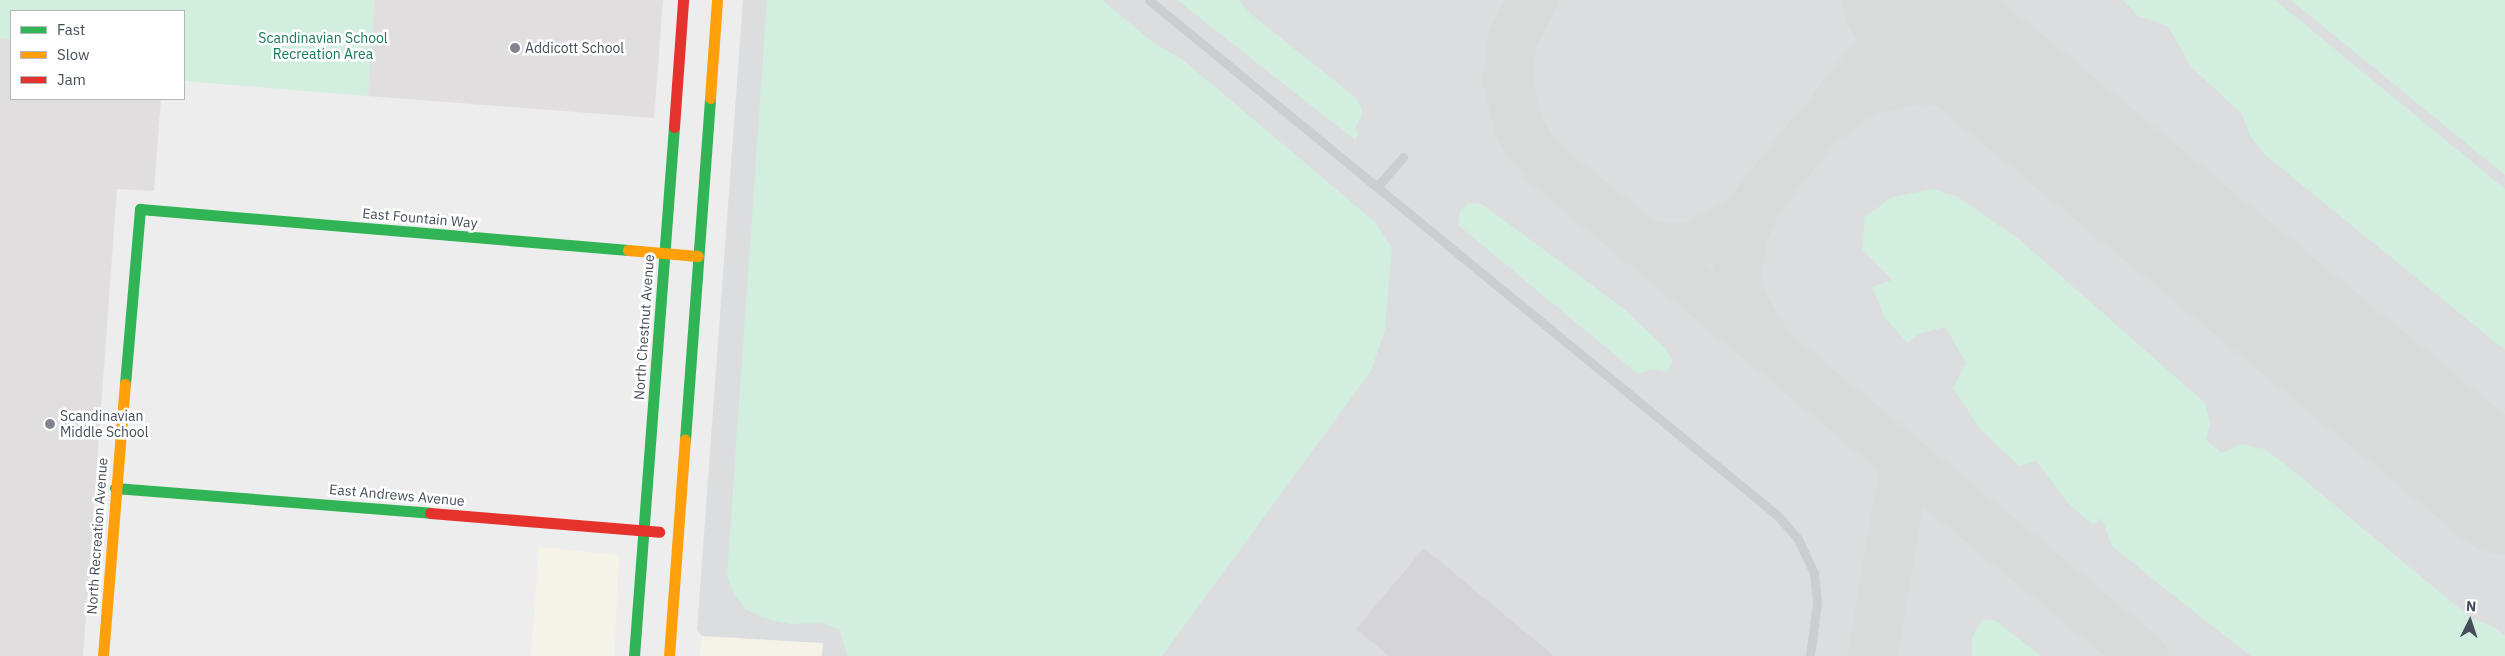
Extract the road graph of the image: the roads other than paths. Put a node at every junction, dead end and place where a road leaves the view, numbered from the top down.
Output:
1 (683, 0) edge
2 (717, 0) edge
3 (1149, 0) edge
4 (1403, 157) dead end
5 (1377, 187) junction
6 (140, 209) joint
7 (664, 254) junction
8 (698, 256) junction
9 (115, 488) junction
10 (643, 530) junction
11 (677, 533) junction
12 (103, 656) edge
13 (634, 656) edge
14 (669, 656) edge
15 (1810, 656) edge

1 - 7 street, North Chestnut Avenue
2 - 8 street
3 - 5 lane
4 - 5 lane
5 - 15 lane
6 - 7 street, East Fountain Way
6 - 9 street, North Recreation Avenue
7 - 8 street, East Fountain Way
7 - 10 street, North Chestnut Avenue
8 - 11 street
9 - 10 street, East Andrews Avenue
9 - 12 street, North Recreation Avenue
10 - 11 street, East Andrews Avenue
10 - 13 street, North Chestnut Avenue
11 - 14 street

